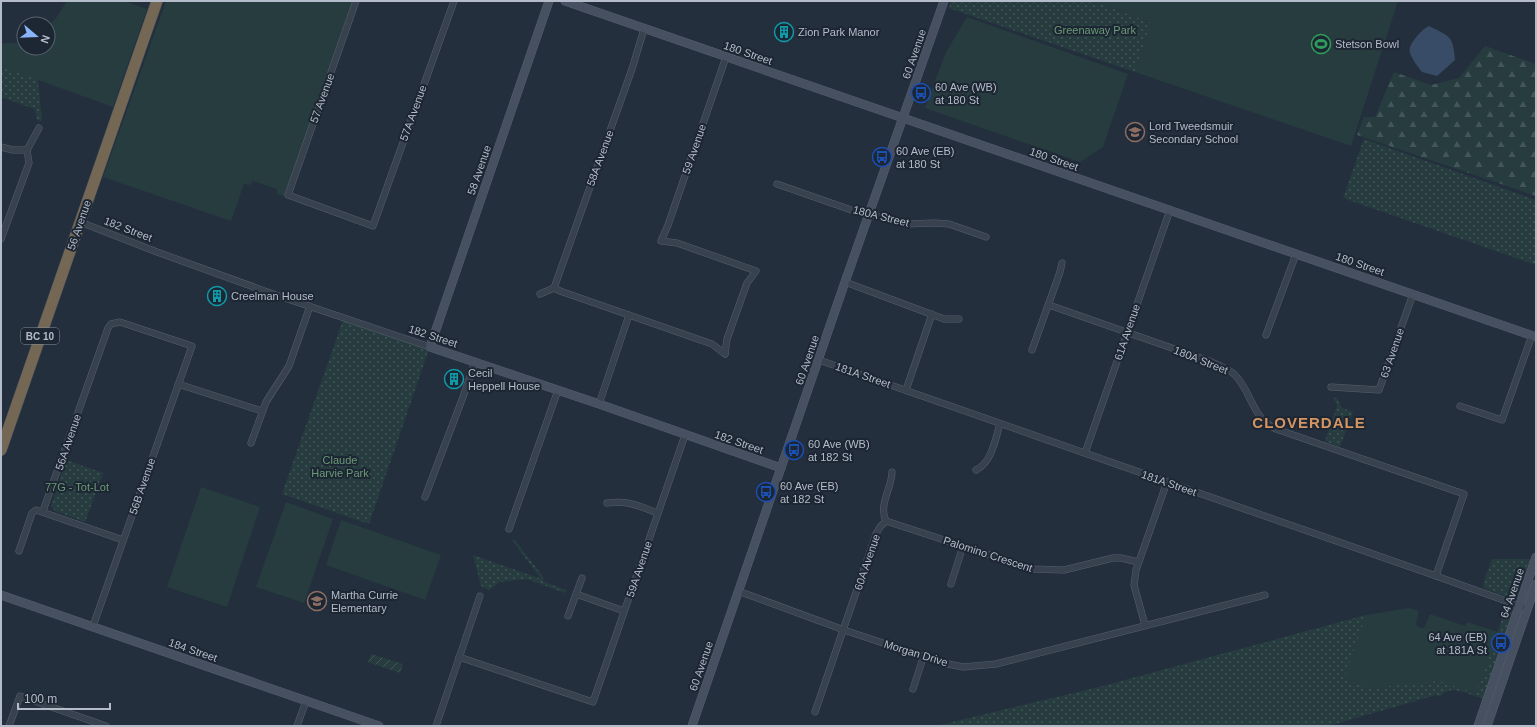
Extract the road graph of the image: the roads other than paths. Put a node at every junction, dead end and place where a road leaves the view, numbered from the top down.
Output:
1 (157, 1) edge
2 (356, 1) edge
3 (454, 1) edge
4 (549, 1) edge
5 (565, 1) edge
6 (944, 1) edge
7 (644, 28) junction
8 (726, 57) junction
9 (903, 118) junction
10 (39, 128) dead end
11 (1, 147) edge
12 (27, 150) junction
13 (777, 184) dead end
14 (1170, 210) junction
15 (869, 214) junction
16 (80, 222) junction
17 (373, 226) joint
18 (986, 237) dead end
19 (1, 240) edge
20 (1296, 254) junction
21 (1062, 264) dead end
22 (845, 282) junction
23 (554, 288) junction
24 (540, 294) dead end
25 (1413, 294) junction
26 (1049, 304) junction
27 (310, 306) junction
28 (932, 314) junction
29 (629, 315) junction
30 (959, 319) dead end
31 (1127, 332) junction
32 (1266, 335) dead end
33 (1534, 336) edge
34 (192, 346) joint
35 (430, 347) junction
36 (1032, 350) dead end
37 (818, 360) junction
38 (475, 362) junction
39 (178, 384) junction
40 (1331, 387) dead end
41 (558, 390) junction
42 (906, 390) junction
43 (599, 404) junction
44 (1460, 406) dead end
45 (262, 411) junction
46 (1000, 424) junction
47 (685, 435) junction
48 (251, 442) dead end
49 (1, 450) edge
50 (1085, 453) junction
51 (781, 468) junction
52 (976, 470) dead end
53 (892, 472) dead end
54 (1167, 482) junction
55 (425, 497) dead end
56 (607, 503) dead end
57 (44, 511) junction
58 (658, 513) junction
59 (886, 521) junction
60 (509, 529) dead end
61 (123, 540) junction
62 (963, 546) junction
63 (19, 551) dead end
64 (1536, 557) edge
65 (1138, 562) junction
66 (1436, 576) junction
67 (582, 578) dead end
68 (951, 584) dead end
69 (1536, 584) edge
70 (738, 591) junction
71 (576, 594) junction
72 (1, 595) edge
73 (1265, 595) dead end
74 (480, 596) dead end
75 (1519, 606) junction
76 (1527, 609) junction
77 (624, 611) junction
78 (568, 616) dead end
79 (1145, 625) junction
80 (93, 626) junction
81 (844, 630) junction
82 (459, 657) junction
83 (923, 658) junction
84 (913, 689) dead end
85 (306, 701) junction
86 (815, 712) dead end
87 (9, 726) edge
88 (106, 726) edge
89 (297, 726) edge
90 (378, 726) edge
91 (436, 726) edge
92 (692, 726) edge
93 (1478, 726) edge
94 (1487, 726) edge

1 - 16 highway, 56 Avenue / BC 10
2 - 17 street, 57 Avenue
3 - 17 street, 57A Avenue
4 - 35 street, 58 Avenue
5 - 7 street, 180 Street
6 - 9 street, 60 Avenue
7 - 8 street, 180 Street
7 - 23 street, 58A Avenue
8 - 9 street, 180 Street
8 - 29 street, 59 Avenue
9 - 14 street, 180 Street
9 - 15 street, 60 Avenue
10 - 12 street
11 - 12 street
12 - 19 street
13 - 15 street, 180A Street
14 - 20 street, 180 Street
14 - 31 street, 61A Avenue
15 - 18 street, 180A Street
15 - 22 street, 60 Avenue
16 - 27 street, 182 Street
16 - 49 highway, 56 Avenue / BC 10
20 - 25 street, 180 Street
20 - 32 street
21 - 26 street
22 - 28 street
22 - 37 street, 60 Avenue
23 - 24 street
23 - 29 street
25 - 33 street, 180 Street
25 - 40 street, 63 Avenue
26 - 31 street, 180A Street
26 - 36 street
27 - 35 street, 182 Street
27 - 45 street
28 - 30 street
28 - 42 street
29 - 43 street
31 - 50 street, 61A Avenue
31 - 66 street, 180A Street
33 - 44 street
34 - 39 street, 56B Avenue
34 - 57 street, 56A Avenue
35 - 38 street, 182 Street
37 - 42 street, 181A Street
37 - 51 street, 60 Avenue
38 - 41 street, 182 Street
38 - 55 street
39 - 45 street
39 - 61 street, 56B Avenue
41 - 43 street, 182 Street
41 - 60 street
42 - 46 street, 181A Street
43 - 47 street, 182 Street
45 - 48 street
46 - 50 street, 181A Street
46 - 52 street
47 - 51 street, 182 Street
47 - 58 street, 59A Avenue
50 - 54 street, 181A Street
51 - 70 street, 60 Avenue
53 - 59 street, 60A Avenue
54 - 65 street
54 - 66 street, 181A Street
56 - 58 street
57 - 61 street
57 - 63 street
58 - 77 street, 59A Avenue
59 - 62 street, Palomino Crescent
59 - 81 street, 60A Avenue
61 - 80 street, 56B Avenue
62 - 65 street, Palomino Crescent
62 - 68 street
64 - 75 street, 64 Avenue
65 - 79 street
66 - 75 street, 181A Street
67 - 71 street
69 - 76 street, 64 Avenue
70 - 81 street, Morgan Drive
70 - 92 street, 60 Avenue
71 - 77 street
71 - 78 street
72 - 80 street, 184 Street
73 - 79 street, Morgan Drive
74 - 82 street
75 - 76 street, 181A Street
75 - 93 street, 64 Avenue
76 - 94 street, 64 Avenue
77 - 82 street, 59A Avenue
79 - 83 street, Morgan Drive
80 - 85 street, 184 Street
81 - 83 street, Morgan Drive
81 - 86 street, 60A Avenue
82 - 91 street
83 - 84 street
85 - 89 street
85 - 90 street, 184 Street
87 - 88 street

